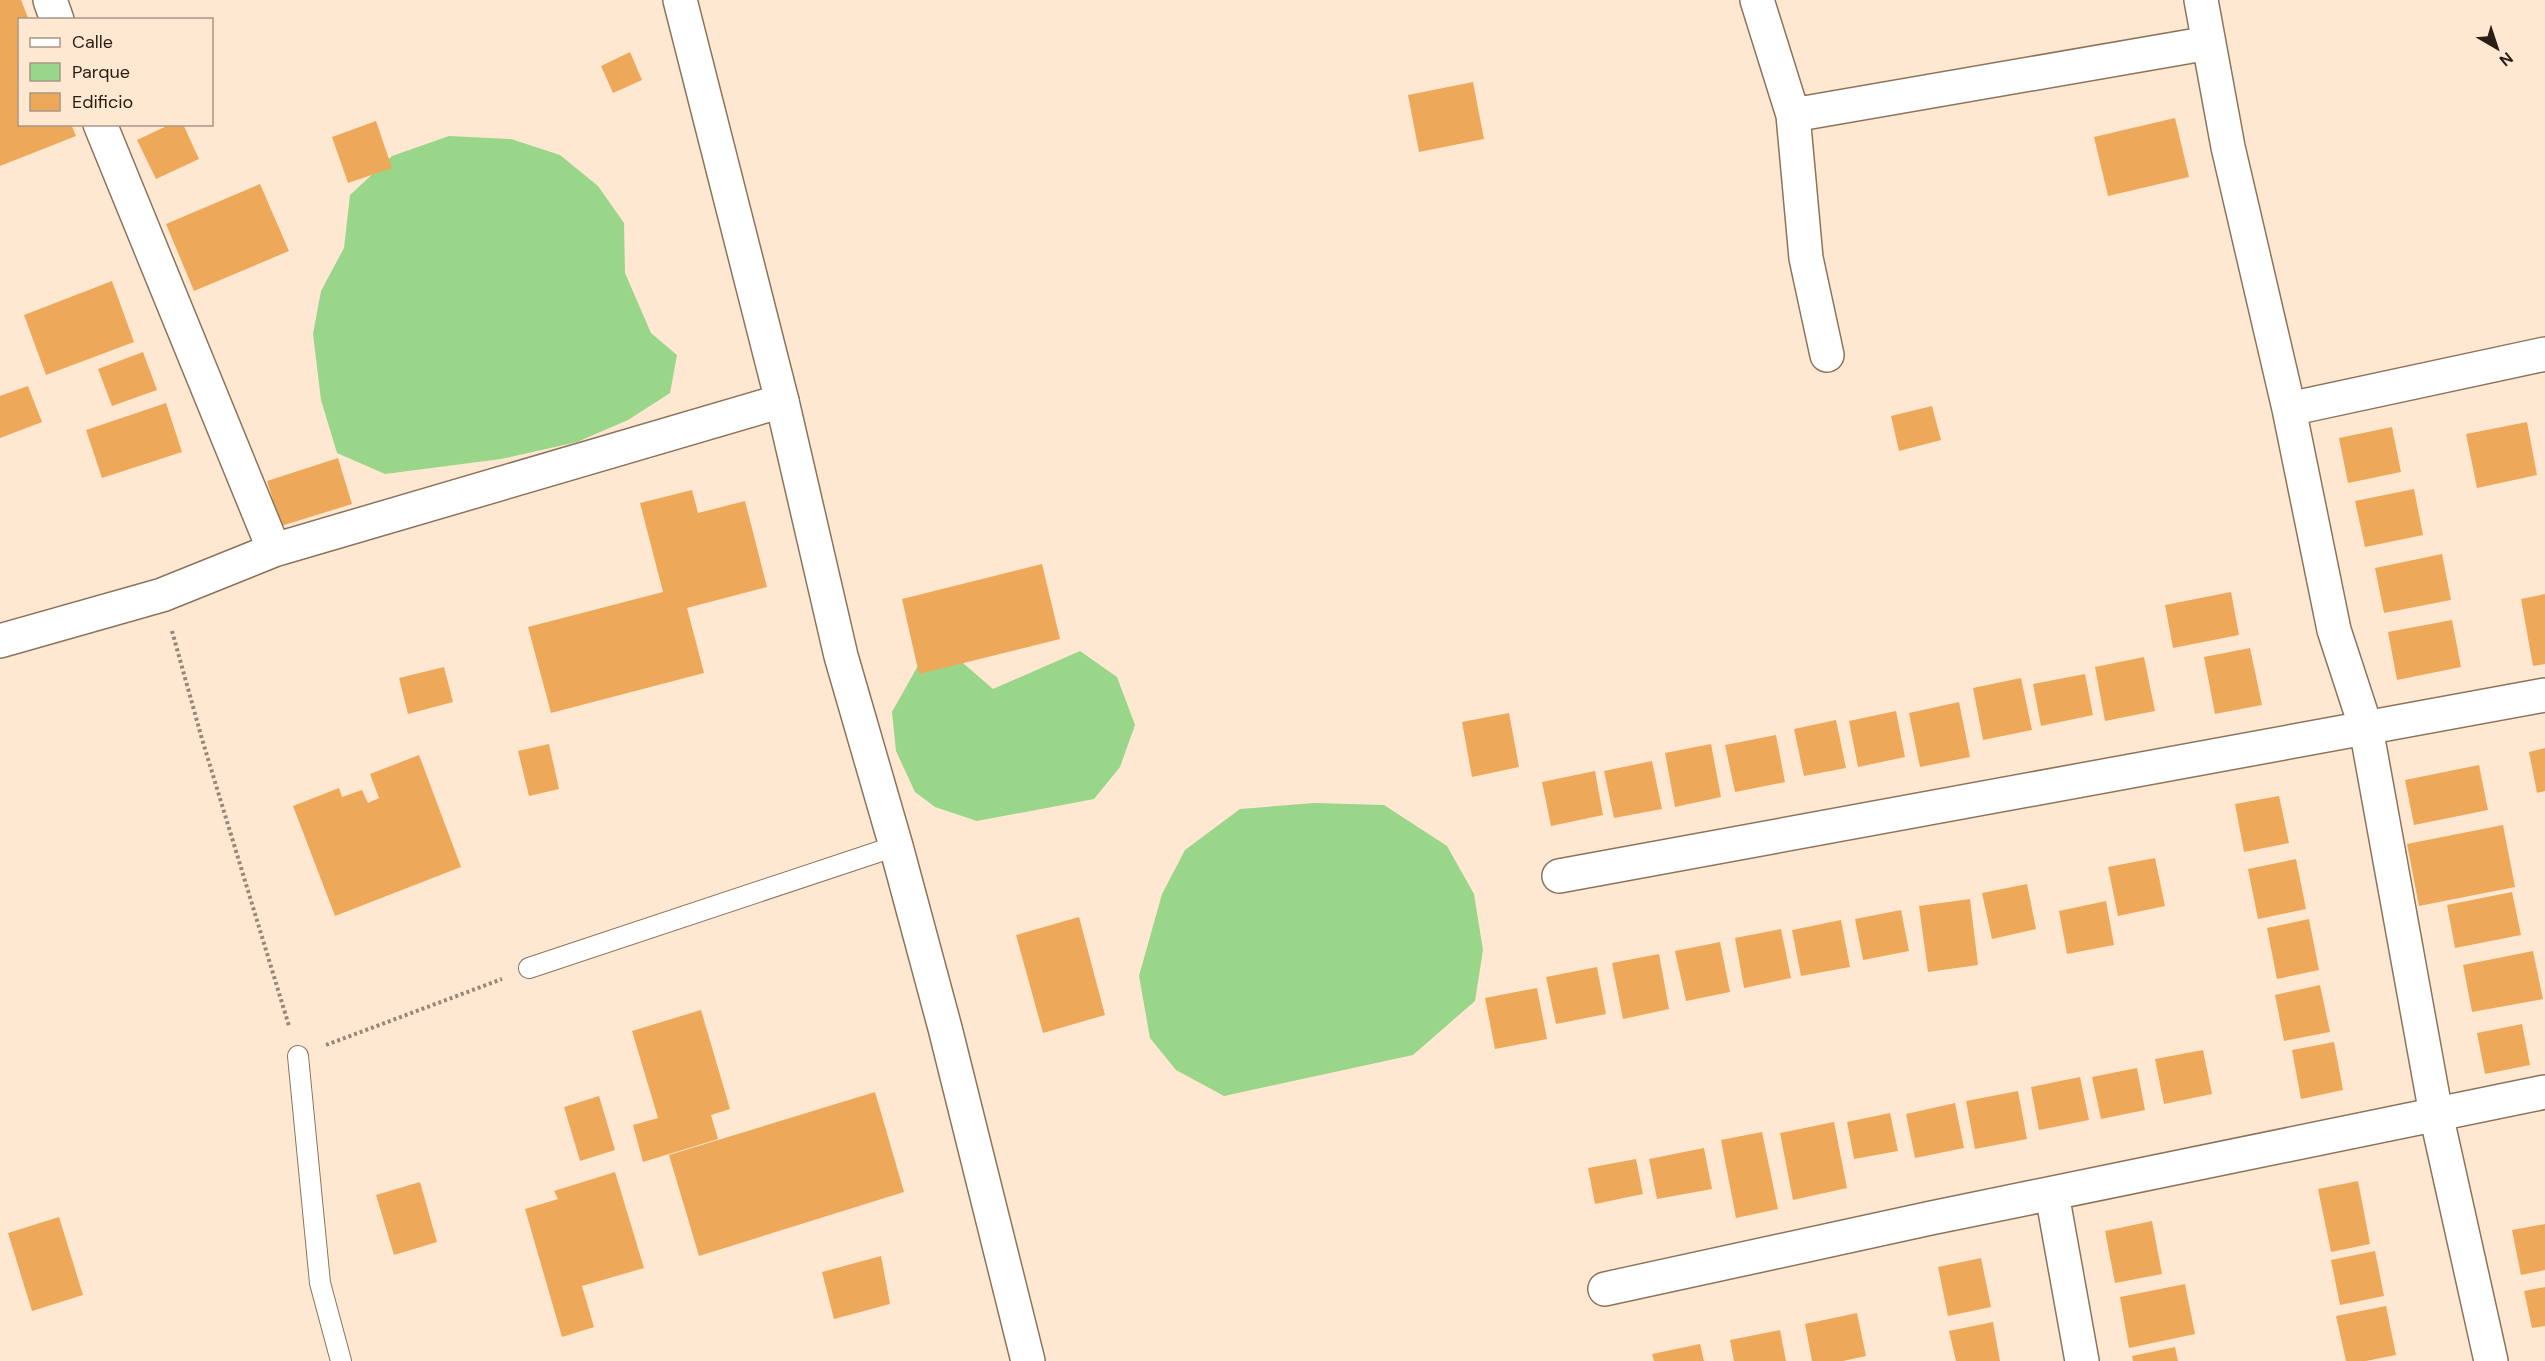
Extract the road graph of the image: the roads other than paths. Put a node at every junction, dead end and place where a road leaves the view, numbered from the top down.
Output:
1 (50, 0) edge
2 (680, 0) edge
3 (1757, 0) edge
4 (2201, 0) edge
5 (56, 18) edge
6 (2209, 44) junction
7 (1793, 115) junction
8 (101, 126) edge
9 (2545, 354) edge
10 (1827, 355) dead end
11 (782, 401) junction
12 (2289, 409) junction
13 (274, 550) junction
14 (0, 641) edge
15 (2545, 695) edge
16 (2366, 728) junction
17 (896, 846) junction
18 (1559, 876) dead end
19 (529, 968) road end
20 (298, 1056) road end
21 (2545, 1092) edge
22 (2436, 1114) junction
23 (2052, 1194) junction
24 (1605, 1289) dead end
25 (341, 1361) edge
26 (1028, 1361) edge
27 (2082, 1361) edge
28 (2491, 1361) edge

1 - 5 street
2 - 11 street
3 - 7 street
4 - 6 street
6 - 7 street
6 - 12 street
7 - 10 street
8 - 13 street
9 - 12 street
11 - 13 street
11 - 17 street
12 - 16 street
13 - 14 street
15 - 16 street
16 - 18 street
16 - 22 street
17 - 19 lane
17 - 26 street
20 - 25 lane
21 - 22 street
22 - 23 street
22 - 28 street
23 - 24 street
23 - 27 street

